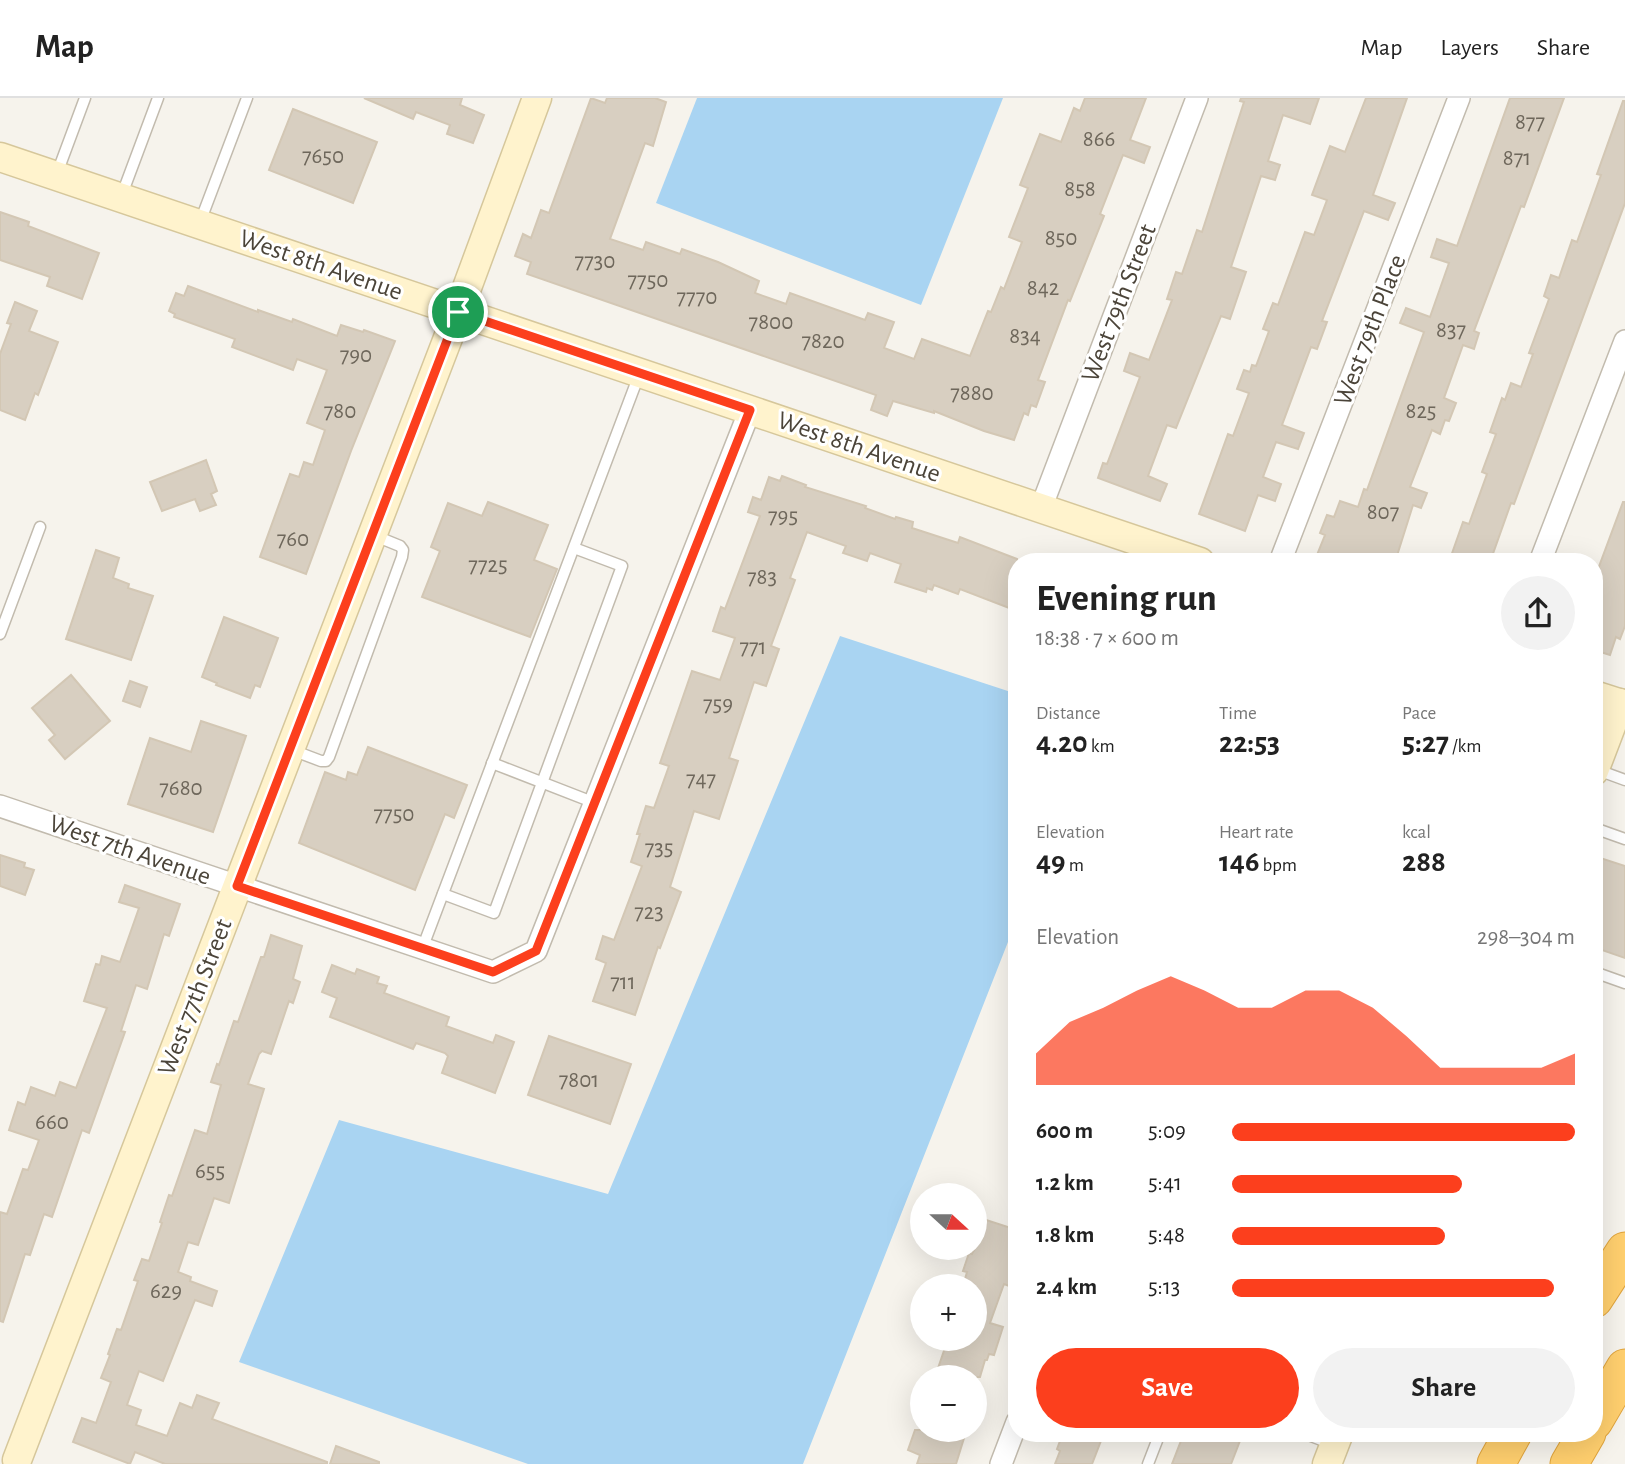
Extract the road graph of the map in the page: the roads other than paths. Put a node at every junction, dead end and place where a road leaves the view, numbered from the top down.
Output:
1 (85, 98) edge
2 (158, 98) edge
3 (247, 98) edge
4 (537, 98) edge
5 (1197, 98) edge
6 (1459, 98) edge
7 (0, 157) edge
8 (56, 176) junction
9 (121, 198) junction
10 (199, 224) junction
11 (458, 312) junction
12 (1625, 341) edge
13 (640, 373) junction
14 (750, 410) junction
15 (1041, 508) junction
16 (40, 527) dead end
17 (371, 534) junction
18 (573, 548) junction
19 (1174, 553) edge
20 (1283, 553) edge
21 (1543, 553) edge
22 (0, 634) edge
23 (1613, 701) edge
24 (1603, 739) edge
25 (289, 749) junction
26 (492, 763) junction
27 (1603, 773) edge
28 (1625, 780) edge
29 (542, 782) junction
30 (595, 803) junction
31 (0, 806) edge
32 (1603, 831) edge
33 (1625, 839) edge
34 (237, 886) junction
35 (443, 894) junction
36 (422, 949) junction
37 (1603, 975) edge
38 (1625, 983) edge
39 (1625, 1251) edge
40 (1603, 1285) edge
41 (1625, 1368) edge
42 (1603, 1406) edge
43 (1009, 1442) edge
44 (1157, 1442) edge
45 (1508, 1442) edge
46 (1582, 1442) edge
47 (15, 1461) edge
48 (1001, 1464) edge
49 (1148, 1464) edge
50 (1496, 1464) edge
51 (1569, 1464) edge

1 - 8 lane
2 - 9 lane
3 - 10 lane
4 - 11 street, West 77th Street
5 - 15 street, West 79th Street
6 - 20 street, West 79th Place
7 - 8 street, West 8th Avenue
8 - 9 street, West 8th Avenue
9 - 10 street, West 8th Avenue
10 - 11 street, West 8th Avenue
11 - 13 street, West 8th Avenue
11 - 17 street, West 77th Street
12 - 21 street
13 - 14 street, West 8th Avenue
13 - 18 lane
14 - 15 street, West 8th Avenue
14 - 30 street
15 - 19 street, West 8th Avenue
16 - 22 lane
17 - 25 street, West 77th Street
17 - 25 lane
18 - 26 lane
18 - 29 lane
23 - 24 street
25 - 34 street, West 77th Street
26 - 29 lane
26 - 35 lane
27 - 28 lane
29 - 30 lane
29 - 35 lane
30 - 36 street, West 7th Avenue
31 - 34 street, West 7th Avenue
32 - 33 lane
34 - 36 street, West 7th Avenue
34 - 47 street, West 77th Street
35 - 36 lane
37 - 38 lane
39 - 40 highway
41 - 42 highway
43 - 48 street
44 - 49 lane
45 - 50 highway
46 - 51 highway

